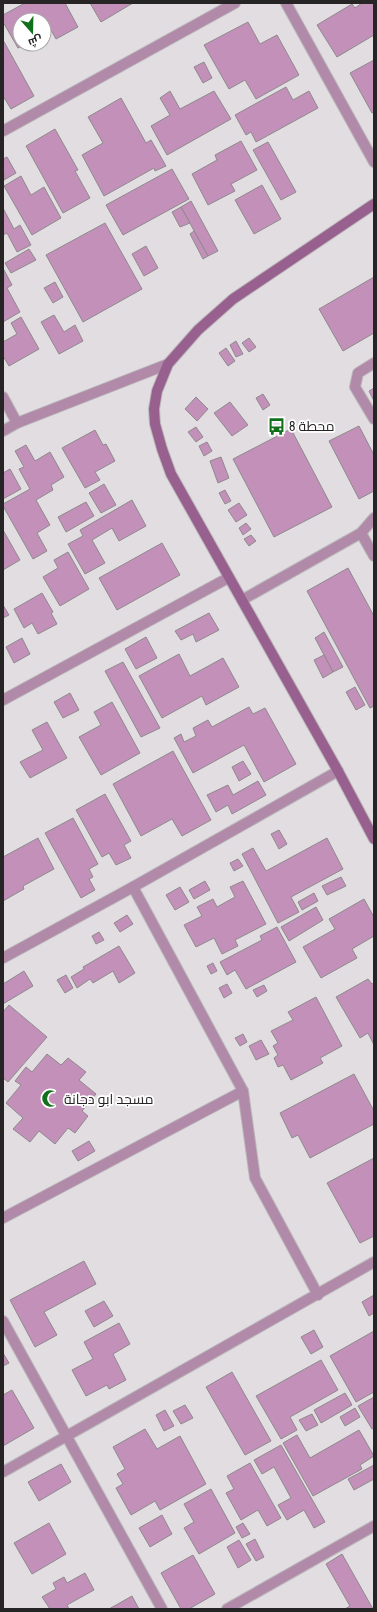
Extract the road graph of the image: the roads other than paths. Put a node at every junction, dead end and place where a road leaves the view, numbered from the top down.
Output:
1 (235, 3) edge
2 (286, 3) edge
3 (3, 131) edge
4 (374, 162) edge
5 (374, 204) edge
6 (374, 363) edge
7 (168, 364) junction
8 (3, 397) edge
9 (374, 419) edge
10 (17, 423) junction
11 (3, 431) edge
12 (374, 518) edge
13 (361, 533) junction
14 (374, 556) edge
15 (228, 578) junction
16 (242, 600) junction
17 (3, 700) edge
18 (338, 771) junction
19 (374, 839) edge
20 (133, 887) junction
21 (3, 958) edge
22 (243, 1091) junction
23 (3, 1218) edge
24 (374, 1262) edge
25 (318, 1295) junction
26 (3, 1321) edge
27 (68, 1437) junction
28 (3, 1472) edge
29 (374, 1526) edge
30 (162, 1609) edge
31 (227, 1609) edge

1 - 3 street
2 - 4 street
5 - 7 street
6 - 9 street
7 - 10 street
7 - 15 street
8 - 10 street
10 - 11 street
12 - 13 street
13 - 14 street
13 - 16 street
15 - 16 street
15 - 17 street
16 - 18 street
18 - 19 street
18 - 20 street
20 - 21 street
20 - 22 street
22 - 23 street
22 - 25 street
24 - 25 street
25 - 27 street
26 - 27 street
27 - 28 street
27 - 30 street
29 - 31 street

